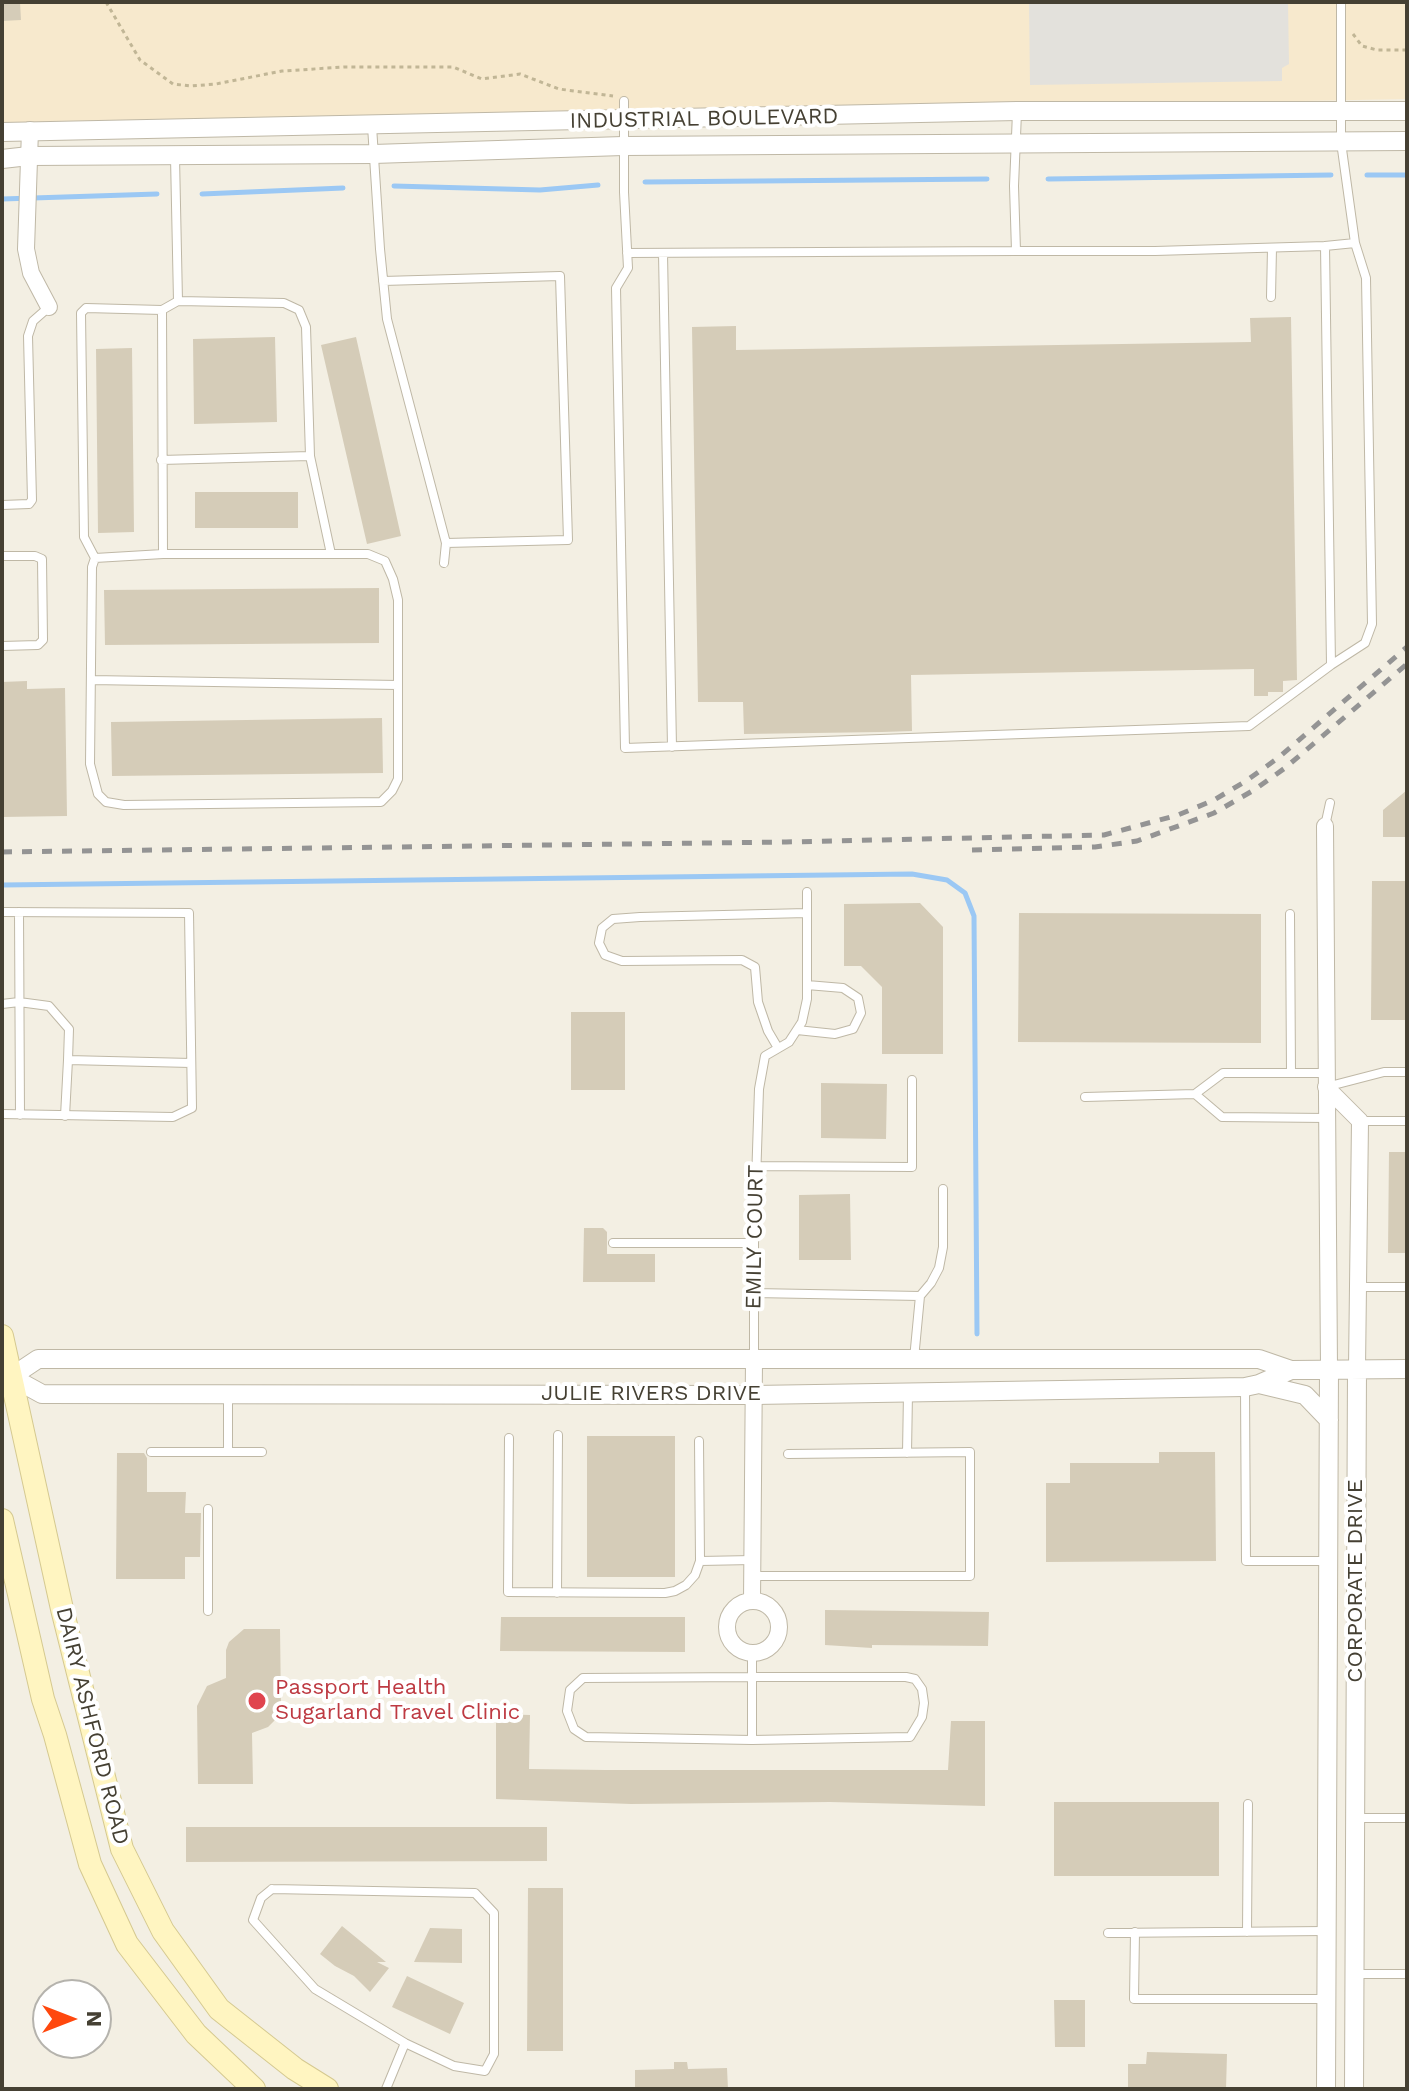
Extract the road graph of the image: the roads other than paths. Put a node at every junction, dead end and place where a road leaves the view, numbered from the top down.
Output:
1 (1341, 2) edge
2 (624, 101) road end
3 (1017, 111) junction
4 (1340, 111) junction
5 (1407, 111) edge
6 (623, 121) junction
7 (372, 126) junction
8 (30, 130) junction
9 (2, 132) edge
10 (1407, 141) edge
11 (1341, 142) junction
12 (1016, 145) junction
13 (623, 146) junction
14 (373, 154) junction
15 (29, 156) junction
16 (175, 156) junction
17 (2, 159) edge
18 (1355, 243) junction
19 (1325, 246) junction
20 (1272, 248) junction
21 (1016, 251) junction
22 (627, 253) junction
23 (663, 253) junction
24 (383, 281) junction
25 (1271, 297) dead end
26 (178, 301) junction
27 (49, 307) joint
28 (162, 310) junction
29 (310, 456) junction
30 (161, 460) junction
31 (2, 505) edge
32 (446, 543) junction
33 (163, 554) junction
34 (331, 554) junction
35 (2, 556) edge
36 (95, 558) junction
37 (444, 563) dead end
38 (2, 646) edge
39 (1331, 665) junction
40 (91, 680) junction
41 (398, 685) junction
42 (672, 747) junction
43 (1330, 803) dead end
44 (1325, 826) joint
45 (807, 892) dead end
46 (2, 912) edge
47 (19, 912) junction
48 (807, 913) junction
49 (1290, 914) dead end
50 (807, 985) junction
51 (19, 1002) junction
52 (2, 1004) edge
53 (797, 1030) junction
54 (778, 1048) junction
55 (68, 1060) junction
56 (191, 1063) junction
57 (1407, 1072) edge
58 (1291, 1073) junction
59 (912, 1080) dead end
60 (1326, 1080) junction
61 (1195, 1094) junction
62 (1085, 1097) dead end
63 (2, 1114) edge
64 (20, 1115) junction
65 (65, 1116) junction
66 (1327, 1118) junction
67 (1360, 1121) junction
68 (1407, 1121) edge
69 (756, 1166) junction
70 (943, 1189) dead end
71 (613, 1243) dead end
72 (754, 1243) junction
73 (1356, 1287) junction
74 (1407, 1287) edge
75 (1328, 1288) junction
76 (754, 1293) junction
77 (920, 1296) junction
78 (2, 1336) edge
79 (452, 1358) junction
80 (754, 1360) junction
81 (914, 1361) junction
82 (1329, 1368) junction
83 (1357, 1368) junction
84 (1407, 1369) edge
85 (1291, 1370) junction
86 (7, 1379) edge
87 (1252, 1386) junction
88 (908, 1392) junction
89 (454, 1393) junction
90 (228, 1394) junction
91 (754, 1395) junction
92 (1329, 1420) junction
93 (558, 1435) dead end
94 (509, 1438) dead end
95 (699, 1441) dead end
96 (151, 1452) dead end
97 (228, 1452) junction
98 (262, 1452) dead end
99 (907, 1453) junction
100 (788, 1454) dead end
101 (208, 1509) dead end
102 (2, 1520) edge
103 (700, 1561) junction
104 (1328, 1561) junction
105 (753, 1568) junction
106 (557, 1593) junction
107 (752, 1601) junction
108 (208, 1611) dead end
109 (752, 1654) junction
110 (752, 1677) junction
111 (752, 1740) junction
112 (1327, 1776) junction
113 (1355, 1776) junction
114 (1248, 1804) dead end
115 (1355, 1818) junction
116 (1407, 1818) edge
117 (1326, 1931) junction
118 (1135, 1932) junction
119 (1247, 1932) junction
120 (1108, 1933) dead end
121 (1355, 1974) junction
122 (1407, 1974) edge
123 (1326, 1999) junction
124 (405, 2043) junction
125 (254, 2089) edge
126 (327, 2089) edge
127 (386, 2089) edge
128 (1326, 2089) edge
129 (1354, 2089) edge

1 - 4 lane
2 - 6 lane
3 - 4 street, INDUSTRIAL BOULEVARD
3 - 6 street, INDUSTRIAL BOULEVARD
3 - 12 lane
4 - 5 street, INDUSTRIAL BOULEVARD
4 - 11 lane
6 - 7 street, INDUSTRIAL BOULEVARD
6 - 13 lane
7 - 8 street, INDUSTRIAL BOULEVARD
7 - 14 lane
8 - 9 street, INDUSTRIAL BOULEVARD
8 - 15 street
10 - 11 street, INDUSTRIAL BOULEVARD
11 - 12 street, INDUSTRIAL BOULEVARD
11 - 18 lane
12 - 13 street, INDUSTRIAL BOULEVARD
12 - 21 lane
13 - 14 street, INDUSTRIAL BOULEVARD
13 - 22 lane
14 - 16 street, INDUSTRIAL BOULEVARD
14 - 24 lane
15 - 16 street, INDUSTRIAL BOULEVARD
15 - 17 street, INDUSTRIAL BOULEVARD
15 - 27 street
16 - 26 lane
18 - 19 lane
18 - 39 lane
19 - 20 lane
19 - 39 lane
20 - 21 lane
20 - 25 lane
21 - 23 lane
22 - 23 lane
22 - 42 lane
23 - 42 lane
24 - 32 lane
24 - 32 lane
26 - 28 lane
26 - 29 lane
27 - 31 lane
28 - 30 lane
28 - 36 lane
29 - 30 lane
29 - 34 lane
30 - 33 lane
32 - 37 lane
33 - 34 lane
33 - 36 lane
34 - 41 lane
35 - 38 lane
36 - 40 lane
39 - 42 lane
40 - 41 lane
40 - 41 lane
43 - 44 lane
44 - 60 street, CORPORATE DRIVE
45 - 48 lane
46 - 47 lane
47 - 51 lane
47 - 56 lane
48 - 50 lane
48 - 54 lane
49 - 58 lane
50 - 53 lane
50 - 53 lane
51 - 52 lane
51 - 55 lane
51 - 64 lane
53 - 54 lane, EMILY COURT
54 - 69 lane, EMILY COURT
55 - 56 lane
55 - 65 lane
56 - 65 lane
57 - 60 lane
58 - 60 lane
58 - 61 lane
59 - 69 lane
60 - 66 street, CORPORATE DRIVE
60 - 67 street
61 - 62 lane
61 - 66 lane
63 - 64 lane
64 - 65 lane
66 - 75 street, CORPORATE DRIVE
67 - 68 lane
67 - 73 street, CORPORATE DRIVE
69 - 72 lane, EMILY COURT
70 - 77 lane
71 - 72 lane
72 - 76 lane, EMILY COURT
73 - 74 lane
73 - 75 street
73 - 83 street, CORPORATE DRIVE
75 - 82 street, CORPORATE DRIVE
76 - 77 lane
76 - 80 lane, EMILY COURT
77 - 81 lane
78 - 86 main road, DAIRY ASHFORD ROAD
79 - 80 street, JULIE RIVERS DRIVE
79 - 86 street, JULIE RIVERS DRIVE
79 - 89 street
80 - 81 street, JULIE RIVERS DRIVE
80 - 91 street, EMILY COURT
81 - 85 street, JULIE RIVERS DRIVE
81 - 88 street
82 - 83 street, JULIE RIVERS DRIVE
82 - 85 street, JULIE RIVERS DRIVE
82 - 92 street, CORPORATE DRIVE
83 - 84 street, JULIE RIVERS DRIVE
83 - 113 street, CORPORATE DRIVE
85 - 87 street, JULIE RIVERS DRIVE
86 - 90 street, JULIE RIVERS DRIVE
86 - 126 main road, DAIRY ASHFORD ROAD
87 - 88 street, JULIE RIVERS DRIVE
87 - 92 street
87 - 104 lane
88 - 91 street, JULIE RIVERS DRIVE
88 - 99 lane
89 - 90 street, JULIE RIVERS DRIVE
89 - 91 street, JULIE RIVERS DRIVE
90 - 97 lane
91 - 105 street, EMILY COURT
92 - 104 street, CORPORATE DRIVE
93 - 106 lane
94 - 106 lane
95 - 103 lane
96 - 97 lane
97 - 98 lane
99 - 100 lane
99 - 105 lane
101 - 108 lane
102 - 125 main road, DAIRY ASHFORD ROAD
103 - 105 lane
103 - 106 lane
104 - 112 street, CORPORATE DRIVE
105 - 107 street, EMILY COURT
107 - 109 street
107 - 109 street
109 - 110 lane
110 - 111 lane
110 - 111 lane
110 - 111 lane
112 - 113 street
112 - 117 street, CORPORATE DRIVE
113 - 115 street, CORPORATE DRIVE
114 - 119 lane
115 - 116 lane
115 - 121 street, CORPORATE DRIVE
117 - 119 lane
117 - 123 street, CORPORATE DRIVE
118 - 119 lane
118 - 120 lane
118 - 123 lane
121 - 122 lane
121 - 129 street, CORPORATE DRIVE
123 - 128 street, CORPORATE DRIVE
124 - 124 lane
124 - 127 lane

